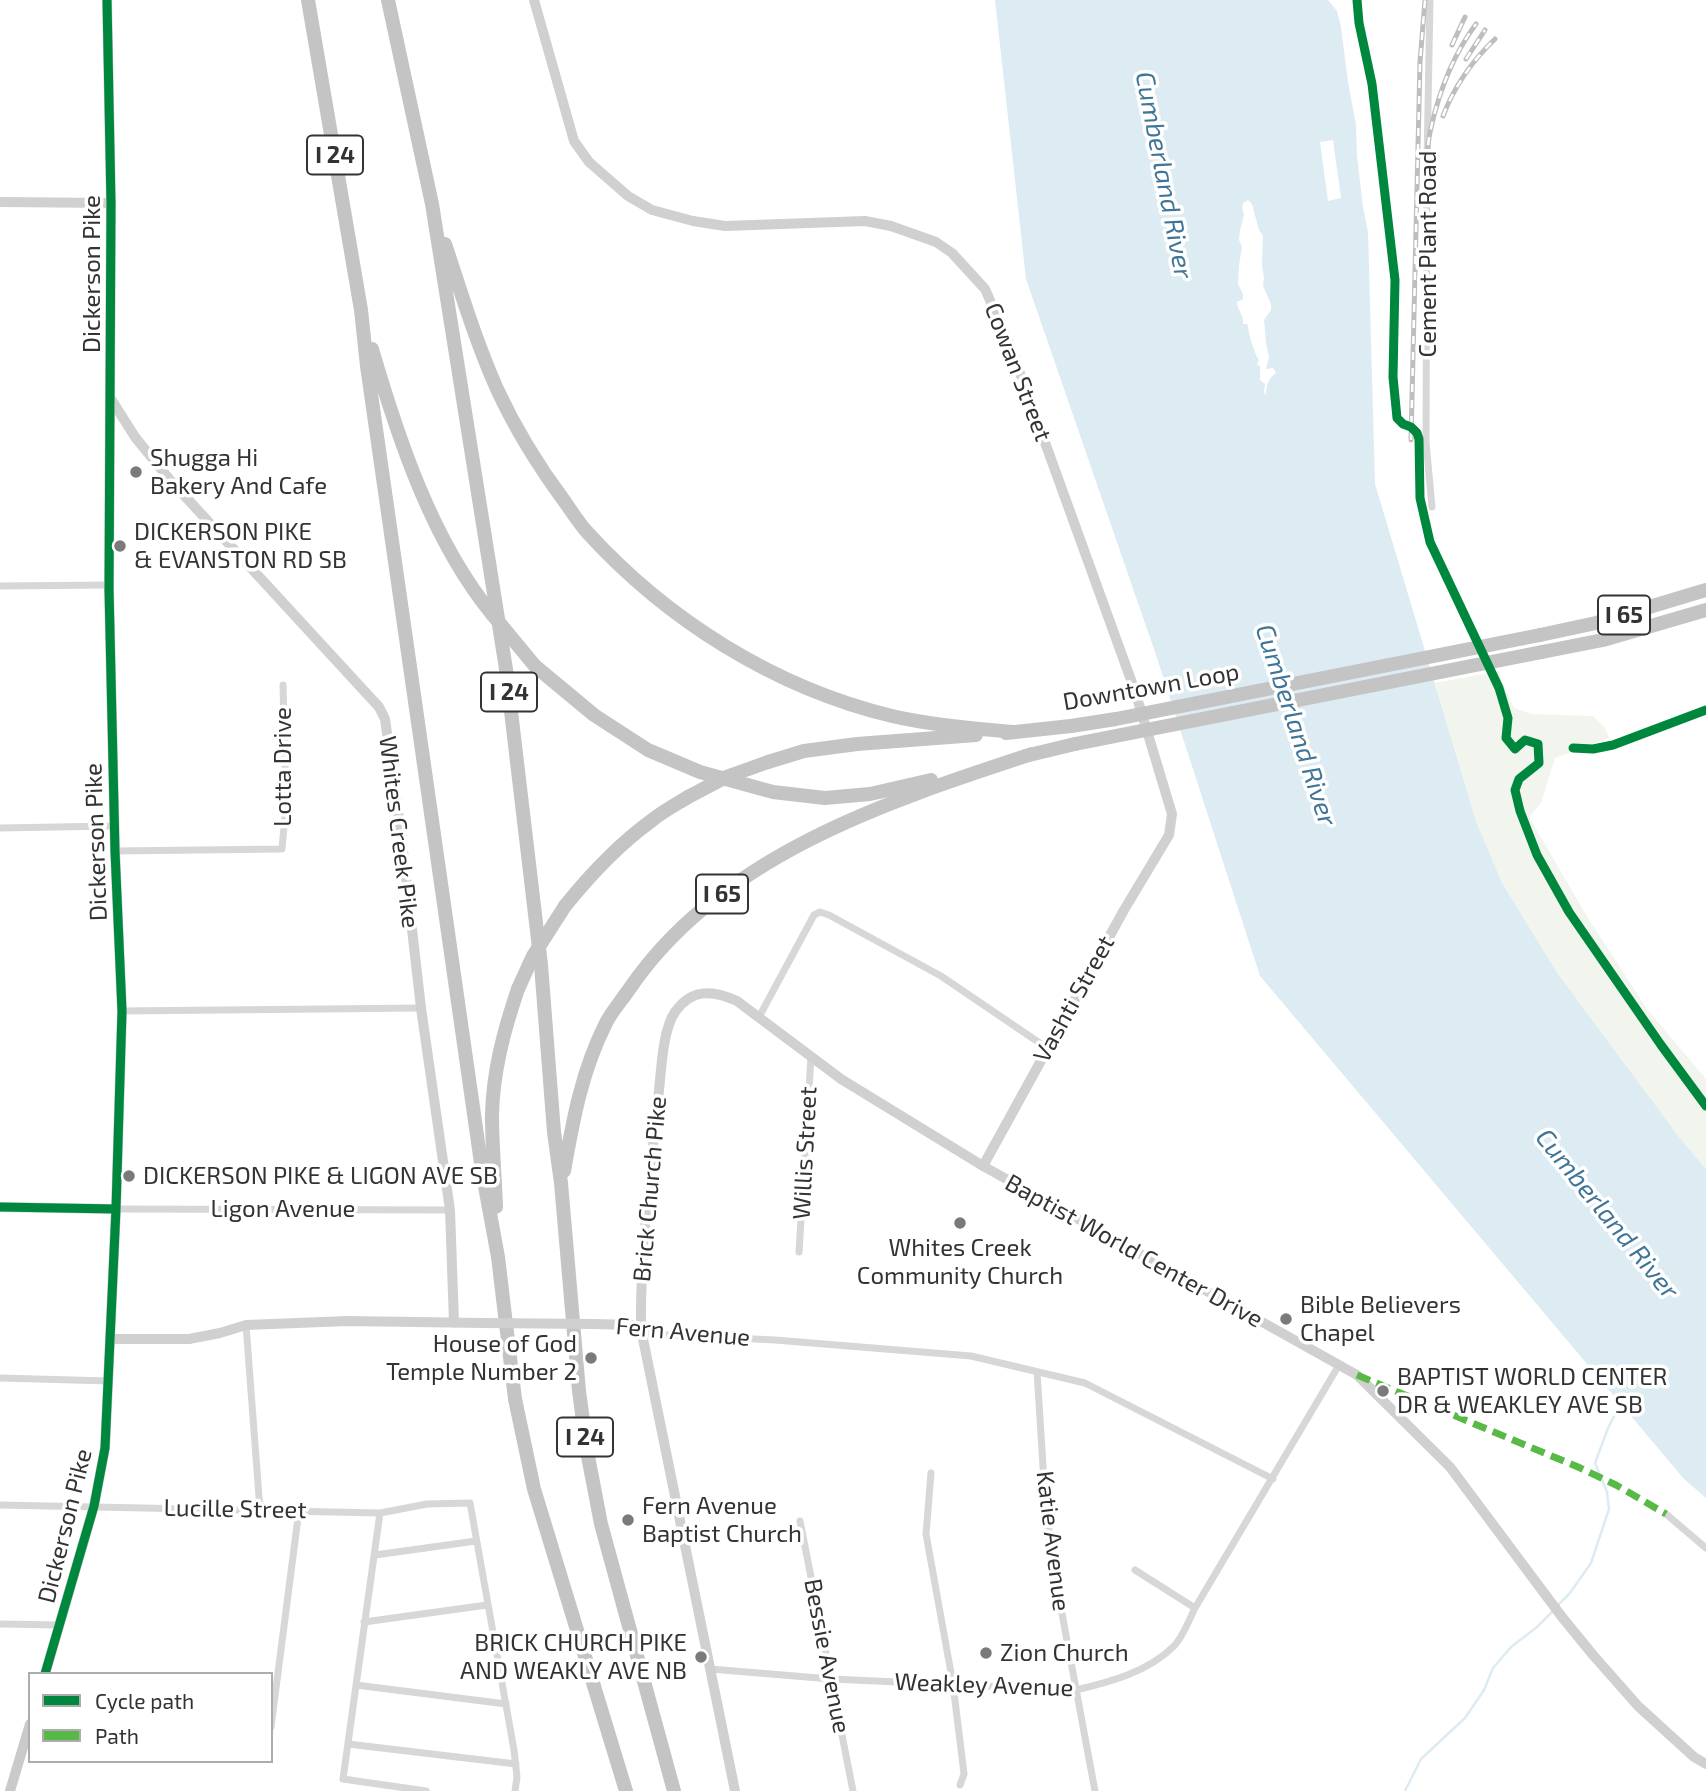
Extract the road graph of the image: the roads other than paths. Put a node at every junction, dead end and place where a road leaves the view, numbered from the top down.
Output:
1 (107, 0) edge
2 (309, 0) edge
3 (388, 0) edge
4 (534, 0) edge
5 (1430, 0) edge
6 (0, 202) edge
7 (111, 203) junction
8 (432, 204) junction
9 (361, 310) junction
10 (111, 399) junction
11 (1432, 507) dead end
12 (0, 586) edge
13 (109, 586) junction
14 (1706, 590) edge
15 (1706, 610) edge
16 (283, 685) dead end
17 (1706, 710) edge
18 (1013, 732) junction
19 (1573, 748) dead end
20 (1032, 754) junction
21 (114, 826) junction
22 (0, 828) edge
23 (1169, 835) joint
24 (115, 851) junction
25 (683, 1002) joint
26 (421, 1008) junction
27 (122, 1011) junction
28 (759, 1017) junction
29 (1048, 1048) junction
30 (811, 1055) junction
31 (984, 1166) junction
32 (562, 1183) junction
33 (0, 1207) edge
34 (116, 1209) junction
35 (450, 1210) junction
36 (799, 1251) dead end
37 (498, 1257) junction
38 (454, 1323) junction
39 (246, 1325) junction
40 (641, 1329) junction
41 (110, 1339) junction
42 (1339, 1365) junction
43 (1037, 1372) junction
44 (0, 1378) edge
45 (109, 1381) junction
46 (931, 1473) dead end
47 (1273, 1479) junction
48 (0, 1504) edge
49 (94, 1506) junction
50 (260, 1510) junction
51 (299, 1510) junction
52 (380, 1513) junction
53 (1667, 1514) dead end
54 (800, 1521) dead end
55 (476, 1541) junction
56 (1706, 1548) edge
57 (375, 1555) junction
58 (1135, 1570) dead end
59 (487, 1605) junction
60 (1195, 1608) junction
61 (365, 1622) junction
62 (0, 1624) edge
63 (59, 1625) junction
64 (710, 1669) junction
65 (46, 1672) edge
66 (831, 1679) junction
67 (953, 1684) junction
68 (356, 1685) junction
69 (1076, 1690) junction
70 (506, 1704) junction
71 (273, 1712) edge
72 (28, 1731) edge
73 (348, 1744) junction
74 (516, 1764) junction
75 (1706, 1764) edge
76 (960, 1785) dead end
77 (10, 1791) edge
78 (426, 1791) edge
79 (515, 1791) edge
80 (626, 1791) edge
81 (674, 1791) edge
82 (736, 1791) edge
83 (853, 1791) edge
84 (1095, 1791) edge

1 - 7 main road, Dickerson Pike
2 - 9 highway, I 24
3 - 8 highway, I 24
4 - 23 street, Cowan Street
5 - 11 street, Cement Plant Road
6 - 7 street
7 - 10 main road, Dickerson Pike
8 - 18 highway
8 - 32 highway, I 24
9 - 20 highway, bridge
9 - 37 highway, I 24
10 - 13 main road, Dickerson Pike
10 - 26 street, Whites Creek Pike
12 - 13 street
13 - 21 main road, Dickerson Pike
14 - 18 highway, Downtown Loop / I 65, bridge
15 - 20 highway, Downtown Loop / I 65, bridge
16 - 24 street, Lotta Drive
17 - 19 street
18 - 37 highway, I 65, bridge
20 - 32 highway, I 65
21 - 22 street
21 - 24 main road, Dickerson Pike
23 - 29 street, Vashti Street
24 - 27 main road, Dickerson Pike
25 - 28 street, Baptist World Center Drive
25 - 40 street, Brick Church Pike
26 - 27 street
26 - 35 street, Whites Creek Pike
27 - 34 main road, Dickerson Pike
28 - 29 street
28 - 30 street, Baptist World Center Drive
29 - 31 street, Vashti Street
30 - 31 street, Baptist World Center Drive
30 - 36 street, Willis Street
31 - 42 street, Baptist World Center Drive
32 - 81 highway, I 24
33 - 34 street
34 - 35 street, Ligon Avenue
34 - 41 main road, Dickerson Pike
35 - 38 street, Whites Creek Pike
37 - 80 highway, I 24
38 - 39 street, Fern Avenue
38 - 40 street, Fern Avenue, bridge
39 - 41 street, Fern Avenue
39 - 50 street
40 - 43 street, Fern Avenue
40 - 64 street, Brick Church Pike
41 - 45 main road, Dickerson Pike
42 - 47 street, Weakley Avenue
42 - 75 street, Baptist World Center Drive
43 - 47 street, Fern Avenue
43 - 69 street, Katie Avenue
44 - 45 street
45 - 49 main road, Dickerson Pike
46 - 67 street
47 - 60 street, Weakley Avenue
48 - 49 street, Lucille Street
49 - 50 street, Lucille Street
49 - 63 main road, Dickerson Pike
50 - 51 street, Lucille Street
51 - 52 street, Lucille Street
51 - 71 street
52 - 55 street, Lucille Street
52 - 57 street
53 - 56 street
54 - 66 street, Bessie Avenue
55 - 57 street
55 - 59 street
57 - 61 street
58 - 60 street
59 - 61 street
59 - 70 street
60 - 69 street, Weakley Avenue
61 - 68 street
62 - 63 street
63 - 65 main road, Dickerson Pike
64 - 66 street, Weakley Avenue
64 - 82 street, Brick Church Pike
66 - 67 street, Weakley Avenue
66 - 83 street, Bessie Avenue
67 - 69 street, Weakley Avenue
67 - 76 street
68 - 70 street
68 - 73 street
69 - 84 street, Katie Avenue
70 - 74 street
72 - 77 main road
73 - 74 street
73 - 78 street
74 - 79 street

